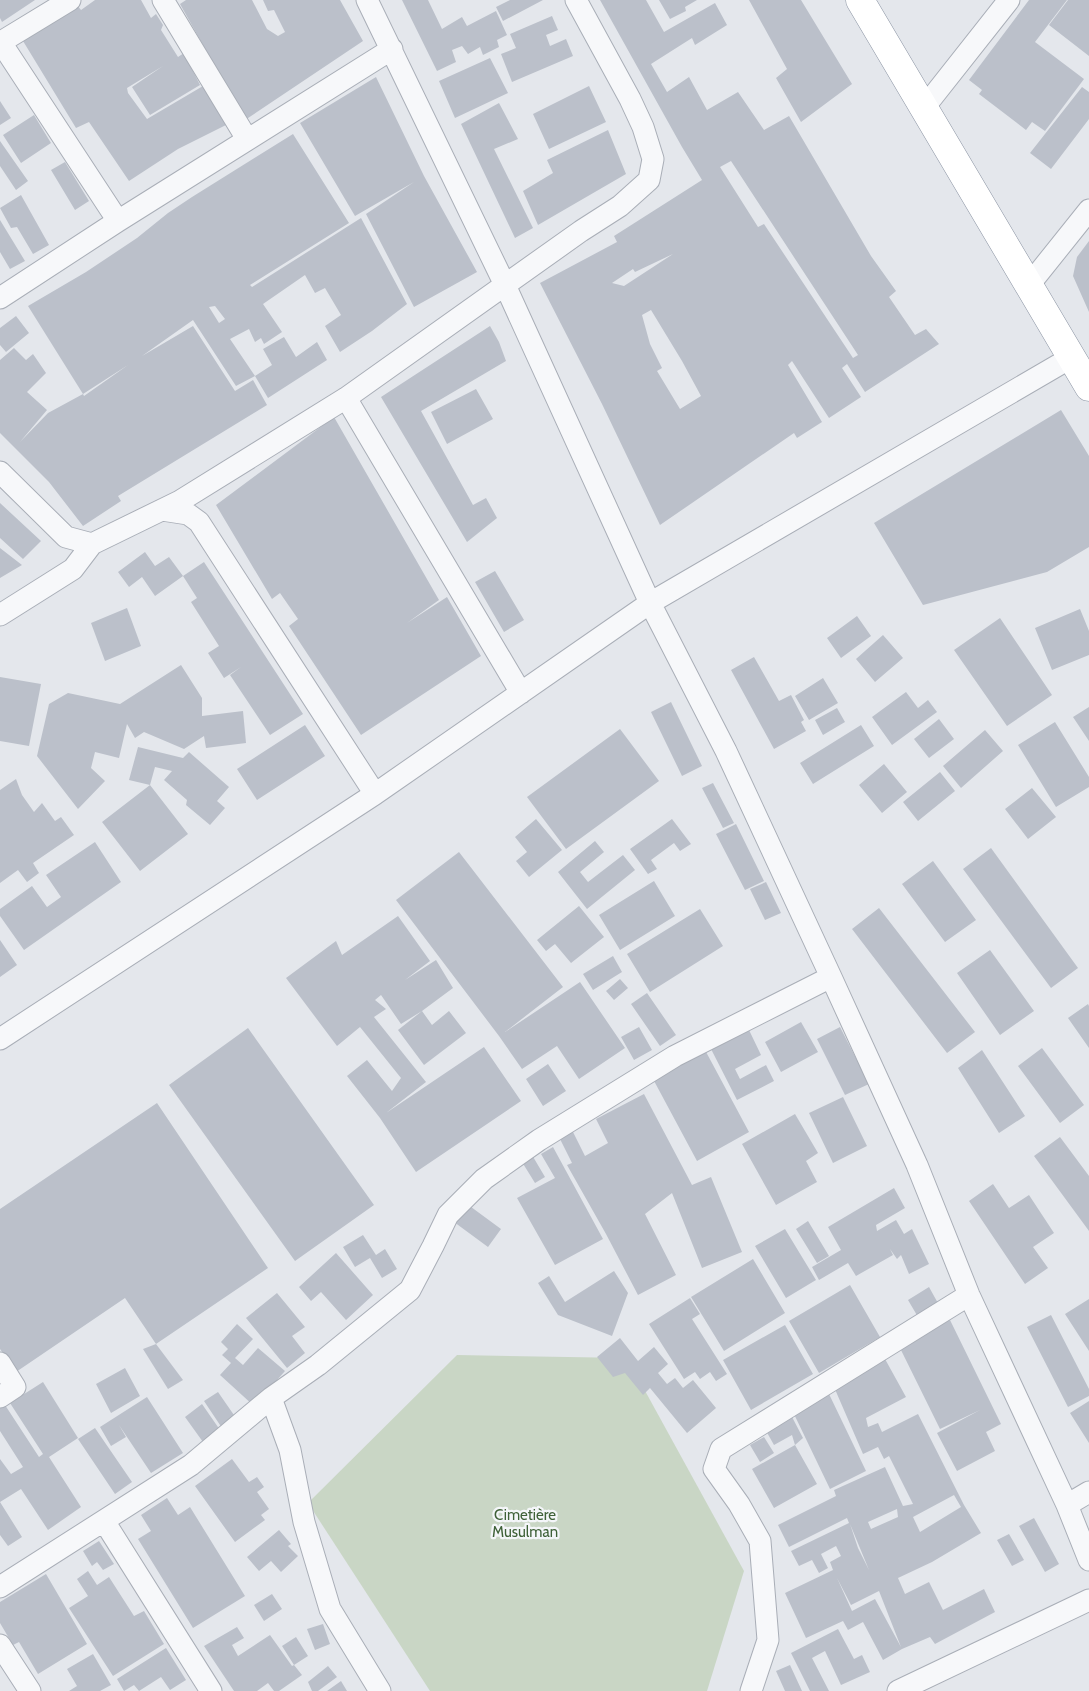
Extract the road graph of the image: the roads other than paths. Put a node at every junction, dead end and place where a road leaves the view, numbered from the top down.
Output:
1 (70, 0) edge
2 (163, 0) edge
3 (368, 0) edge
4 (576, 0) edge
5 (860, 0) edge
6 (1009, 0) edge
7 (0, 42) edge
8 (392, 49) junction
9 (923, 109) junction
10 (247, 139) junction
11 (1089, 210) edge
12 (118, 221) junction
13 (505, 285) junction
14 (1029, 285) junction
15 (1, 295) edge
16 (1072, 356) junction
17 (1089, 387) edge
18 (346, 398) junction
19 (0, 472) edge
20 (162, 510) junction
21 (92, 544) junction
22 (650, 603) junction
23 (0, 615) edge
24 (521, 693) junction
25 (375, 794) junction
26 (831, 977) junction
27 (0, 1039) edge
28 (969, 1295) junction
29 (0, 1363) edge
30 (0, 1397) edge
31 (271, 1398) junction
32 (1089, 1492) edge
33 (1067, 1505) junction
34 (104, 1522) junction
35 (1089, 1560) edge
36 (0, 1587) edge
37 (1089, 1600) edge
38 (0, 1644) edge
39 (30, 1691) edge
40 (211, 1691) edge
41 (380, 1691) edge
42 (751, 1691) edge
43 (898, 1691) edge

1 - 7 street
2 - 10 street
3 - 8 street
4 - 13 street
5 - 9 highway
6 - 9 street
7 - 12 street
8 - 10 street
8 - 13 street
9 - 14 highway
10 - 12 street
11 - 14 street
12 - 15 street
13 - 18 street
13 - 22 street
14 - 16 highway
16 - 17 highway
16 - 22 street
18 - 20 street
18 - 24 street
19 - 21 street
20 - 21 street
20 - 25 street
21 - 23 street
22 - 24 street
22 - 26 street
24 - 25 street
25 - 27 street
26 - 28 street
26 - 31 street
28 - 33 street
28 - 42 street
29 - 30 street
31 - 34 street
31 - 41 street
32 - 33 street
33 - 35 street
34 - 36 street
34 - 40 street
37 - 43 street
38 - 39 street

